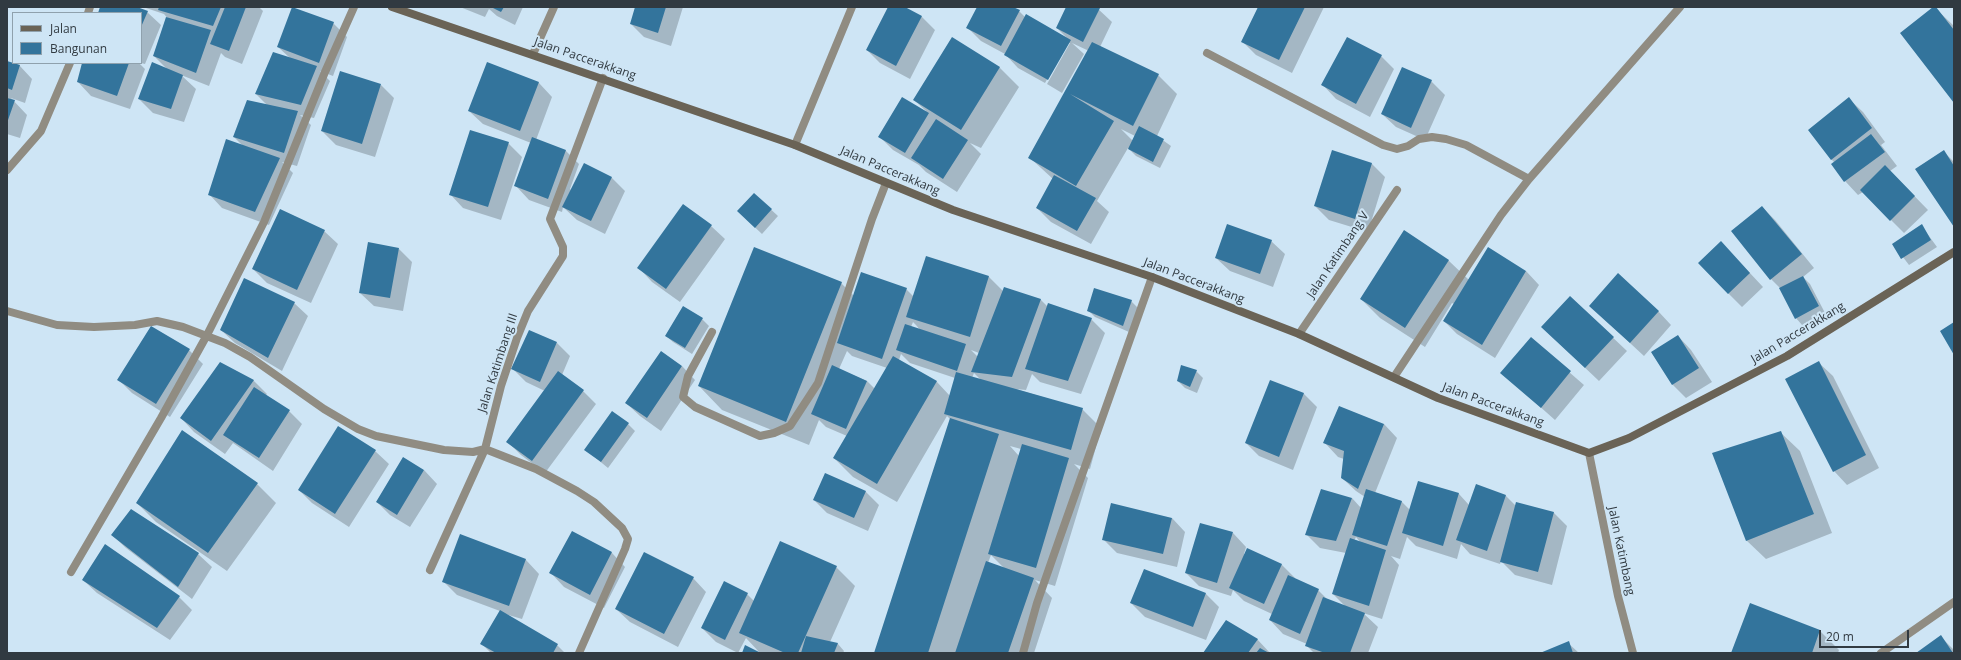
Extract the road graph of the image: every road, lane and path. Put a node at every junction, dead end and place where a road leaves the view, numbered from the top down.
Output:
1 (354, 7) edge
2 (392, 7) edge
3 (554, 7) edge
4 (852, 7) edge
5 (1680, 7) edge
6 (1207, 53) dead end
7 (533, 54) junction
8 (70, 64) edge
9 (603, 78) junction
10 (794, 145) junction
11 (7, 170) edge
12 (1529, 179) junction
13 (886, 183) junction
14 (1398, 190) dead end
15 (1954, 252) edge
16 (1152, 277) junction
17 (7, 311) edge
18 (712, 332) dead end
19 (1299, 334) junction
20 (207, 335) junction
21 (1394, 377) junction
22 (485, 449) junction
23 (1589, 453) junction
24 (430, 570) dead end
25 (71, 572) dead end
26 (1954, 602) edge
27 (581, 652) edge
28 (1023, 653) edge
29 (1634, 653) edge
30 (1881, 653) edge

1 - 20 street
2 - 7 main road, Jalan Paccerakkang
3 - 7 street
4 - 10 street
5 - 12 street
6 - 12 street
7 - 9 main road, Jalan Paccerakkang
8 - 11 street
9 - 10 main road, Jalan Paccerakkang
9 - 22 street, Jalan Katimbang III
10 - 13 main road, Jalan Paccerakkang
12 - 21 street
13 - 16 main road, Jalan Paccerakkang
13 - 18 street
14 - 19 street, Jalan Katimbang V
15 - 23 main road, Jalan Paccerakkang
16 - 19 main road, Jalan Paccerakkang
16 - 28 street
17 - 20 street
19 - 21 main road, Jalan Paccerakkang
20 - 22 street
20 - 25 street
21 - 23 main road, Jalan Paccerakkang
22 - 24 street, Jalan Katimbang III
22 - 27 street
23 - 29 street, Jalan Katimbang
26 - 30 street

